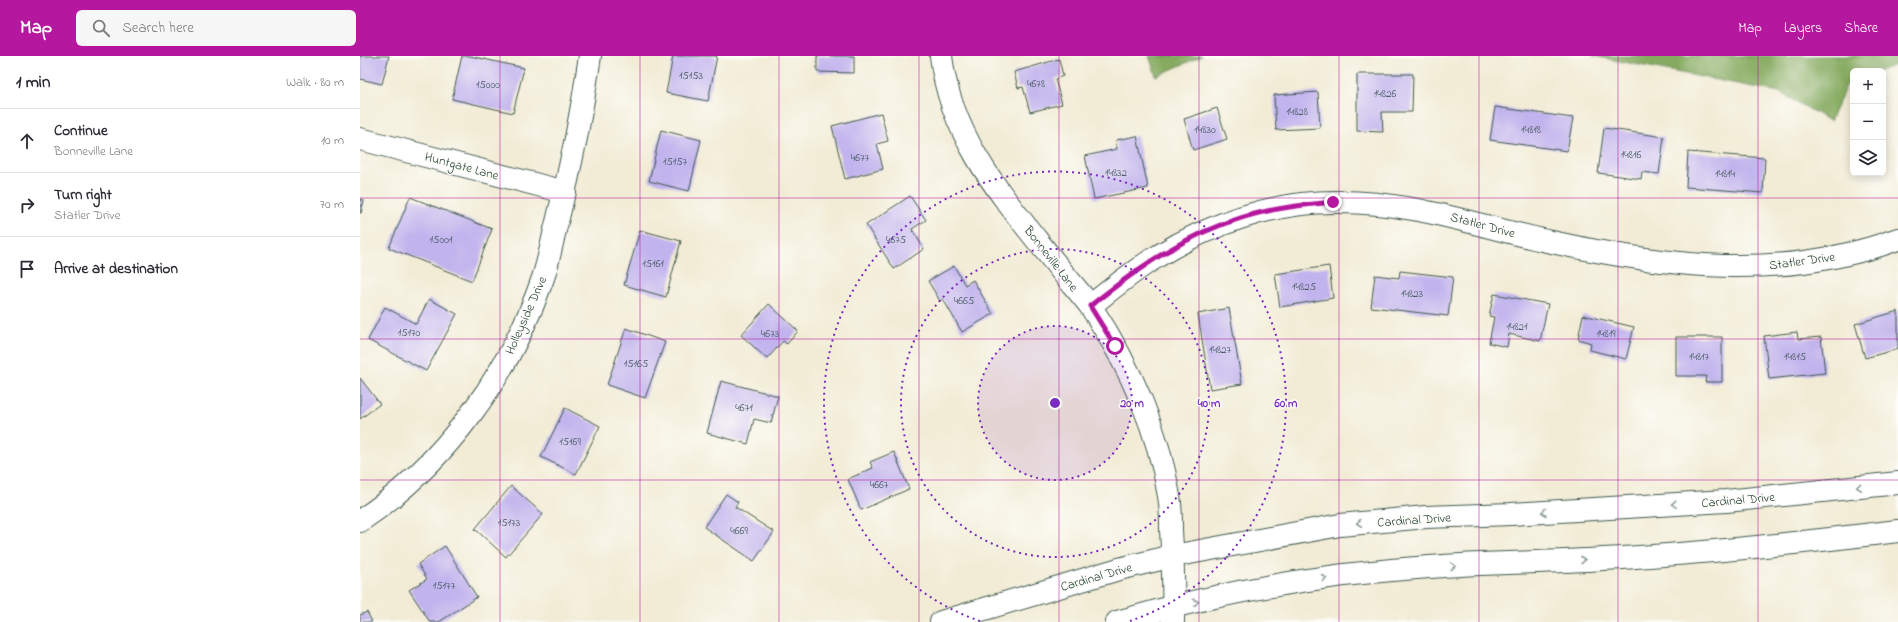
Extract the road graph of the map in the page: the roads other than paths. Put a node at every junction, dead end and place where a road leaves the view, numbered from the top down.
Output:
1 (590, 56) edge
2 (941, 56) edge
3 (360, 139) edge
4 (565, 192) junction
5 (1898, 239) edge
6 (1090, 306) junction
7 (1898, 483) edge
8 (360, 521) edge
9 (1898, 531) edge
10 (1173, 556) junction
11 (1173, 614) edge
12 (941, 622) edge
13 (1117, 622) edge

1 - 4 street, Holleyside Drive
2 - 6 street, Bonneville Lane
3 - 4 street, Huntgate Lane
4 - 8 street, Holleyside Drive
5 - 6 street, Statler Drive
6 - 10 street, Bonneville Lane
7 -> 10 street, Cardinal Drive
11 -> 9 street
10 - 11 street, Bonneville Lane
10 - 12 street, Cardinal Drive
11 - 13 street

